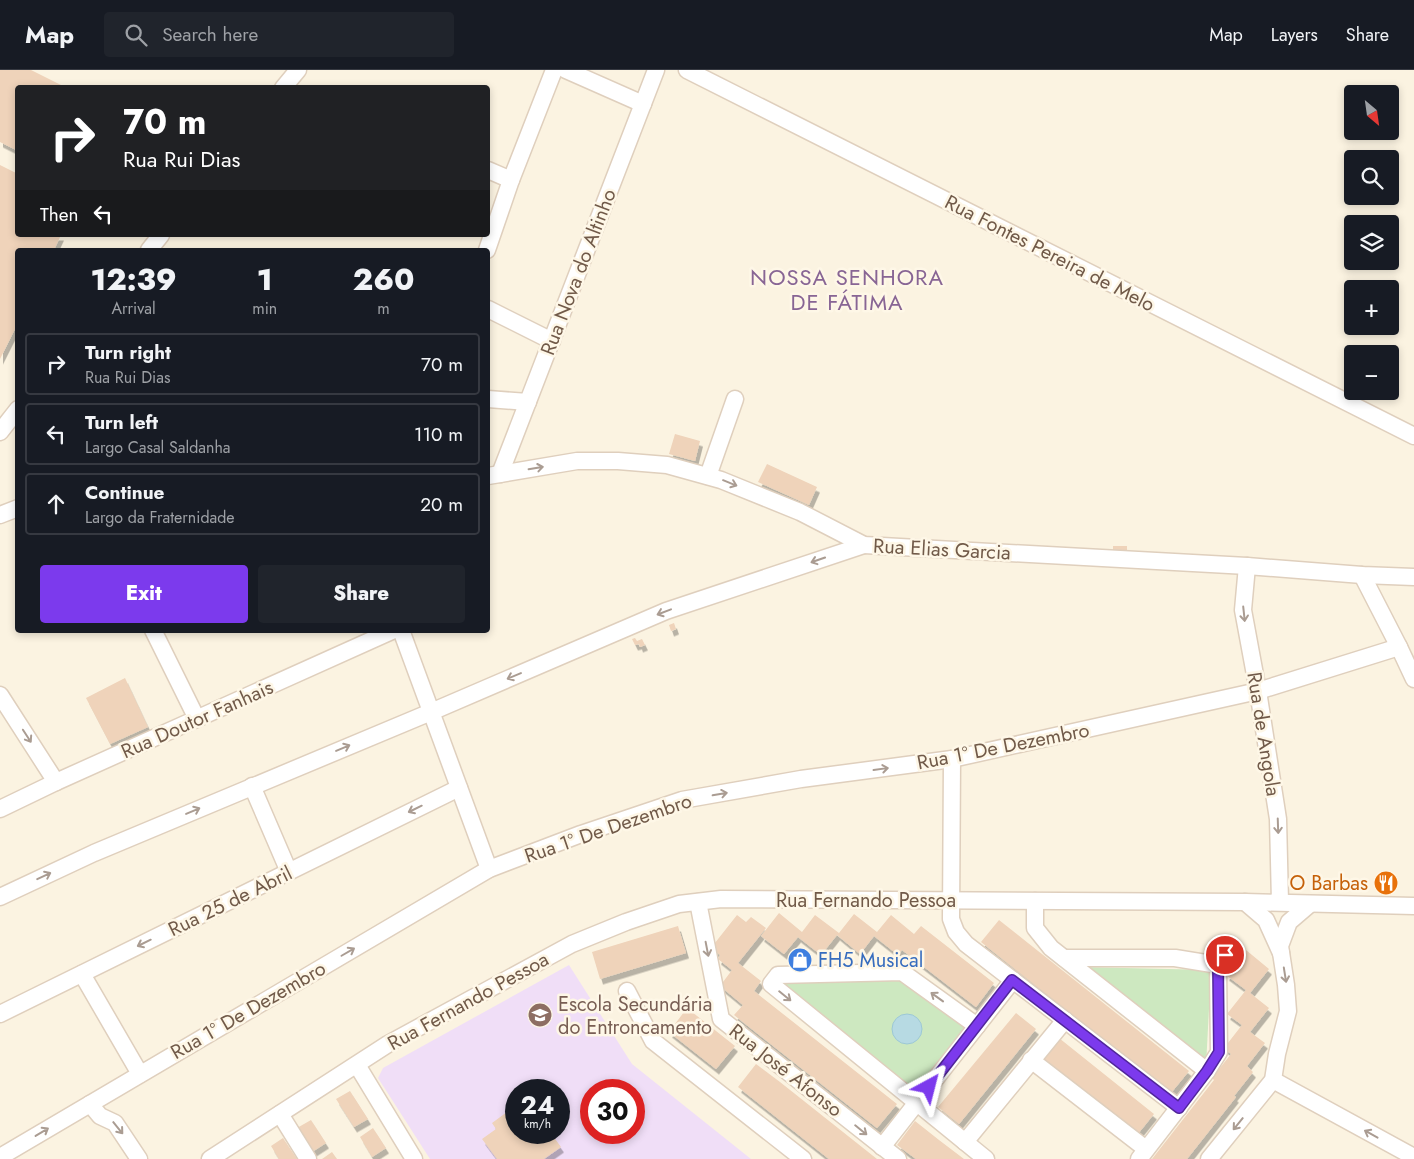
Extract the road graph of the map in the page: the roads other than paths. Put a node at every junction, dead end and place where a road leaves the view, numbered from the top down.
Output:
1 (554, 70) edge
2 (566, 70) edge
3 (656, 70) edge
4 (686, 70) edge
5 (643, 104) junction
6 (490, 171) edge
7 (511, 180) junction
8 (159, 237) edge
9 (151, 248) edge
10 (488, 248) edge
11 (490, 310) edge
12 (552, 341) junction
13 (734, 398) dead end
14 (490, 399) edge
15 (528, 402) junction
16 (15, 413) edge
17 (0, 432) edge
18 (1414, 436) edge
19 (494, 475) edge
20 (708, 476) junction
21 (15, 509) edge
22 (0, 515) edge
23 (864, 545) junction
24 (1247, 566) junction
25 (1362, 575) junction
26 (1414, 577) edge
27 (154, 633) edge
28 (387, 633) edge
29 (402, 633) edge
30 (1399, 647) junction
31 (1414, 679) edge
32 (1258, 691) junction
33 (0, 695) edge
34 (430, 712) junction
35 (197, 719) junction
36 (952, 759) junction
37 (56, 782) junction
38 (252, 786) junction
39 (459, 788) junction
40 (0, 809) edge
41 (489, 869) junction
42 (289, 872) junction
43 (0, 896) edge
44 (951, 900) junction
45 (1036, 900) junction
46 (698, 902) junction
47 (1245, 902) junction
48 (1280, 902) junction
49 (1310, 904) junction
50 (1414, 906) edge
51 (1231, 946) dead end
52 (1281, 953) junction
53 (1064, 958) junction
54 (1218, 965) junction
55 (82, 974) junction
56 (1012, 980) junction
57 (628, 992) dead end
58 (0, 1014) edge
59 (1064, 1020) junction
60 (977, 1026) junction
61 (1031, 1060) junction
62 (356, 1065) junction
63 (1207, 1071) junction
64 (140, 1074) junction
65 (1273, 1080) junction
66 (917, 1102) junction
67 (90, 1104) junction
68 (1179, 1108) junction
69 (280, 1114) junction
70 (965, 1142) junction
71 (882, 1147) junction
72 (1143, 1154) edge
73 (0, 1157) edge
74 (1414, 1157) edge
75 (139, 1159) edge
76 (210, 1159) edge
77 (308, 1159) edge
78 (414, 1159) edge
79 (803, 1159) edge
80 (898, 1159) edge
81 (986, 1159) edge
82 (1209, 1159) edge

1 - 7 street
2 - 5 street
3 - 5 street, Rua Nova do Altinho
4 - 18 street, Rua Fontes Pereira de Melo
5 - 12 street, Rua Nova do Altinho
6 - 7 street
7 - 10 street
8 - 9 street
11 - 12 street
12 - 15 street, Rua Nova do Altinho
13 - 20 street
14 - 15 street
15 - 19 street, Rua Nova do Altinho
16 - 17 street
19 -> 20 street, Rua Elias Garcia
20 -> 23 street, Rua Elias Garcia
21 - 22 street
23 - 24 street, Rua Elias Garcia
23 -> 34 street
24 - 25 street, Rua Elias Garcia
24 -> 32 street, Rua de Angola
25 - 26 street, Rua Elias Garcia
25 - 30 street
27 - 35 street
28 - 35 street, Rua Doutor Fanhais
29 - 34 street
30 - 31 street
30 - 32 street, Rua 1º De Dezembro
32 - 36 street, Rua 1º De Dezembro
32 -> 48 street, Rua de Angola
33 -> 37 street
38 -> 34 street
34 - 39 street
35 - 37 street, Rua Doutor Fanhais
41 -> 36 street, Rua 1º De Dezembro
36 - 44 street
37 - 40 street, Rua Doutor Fanhais
38 - 42 street
43 -> 38 street
39 - 41 street
39 -> 42 street, Rua 25 de Abril
64 -> 41 street, Rua 1º De Dezembro
42 -> 55 street, Rua 25 de Abril
44 - 45 street, Rua Fernando Pessoa
44 - 46 street, Rua Fernando Pessoa
44 - 56 street
45 - 47 street, Rua Fernando Pessoa
45 - 53 street
46 - 62 street, Rua Fernando Pessoa
46 -> 71 street, Rua José Afonso
47 - 48 street, Rua Fernando Pessoa
47 - 52 street
48 - 49 street, Rua Fernando Pessoa
49 - 50 street, Rua Fernando Pessoa
49 - 52 street
51 - 54 street
52 -> 65 street
53 - 54 street
53 - 63 street
54 - 63 street
55 - 58 street, Rua 25 de Abril
55 - 64 street
56 - 59 street
56 - 60 street
57 - 79 street
59 - 61 street
59 - 68 street
60 - 66 street
60 -> 66 street
61 - 70 street
61 - 72 street
62 - 69 street, Rua Fernando Pessoa
62 - 78 street
63 - 68 street
64 - 67 street, Rua 1º De Dezembro
74 -> 65 street
65 -> 82 street
66 - 70 street
66 - 71 street
73 -> 67 street, Rua 1º De Dezembro
67 -> 75 street
68 - 72 street
69 - 76 street, Rua Fernando Pessoa
69 - 77 street
70 - 81 street
71 - 80 street, Rua José Afonso

